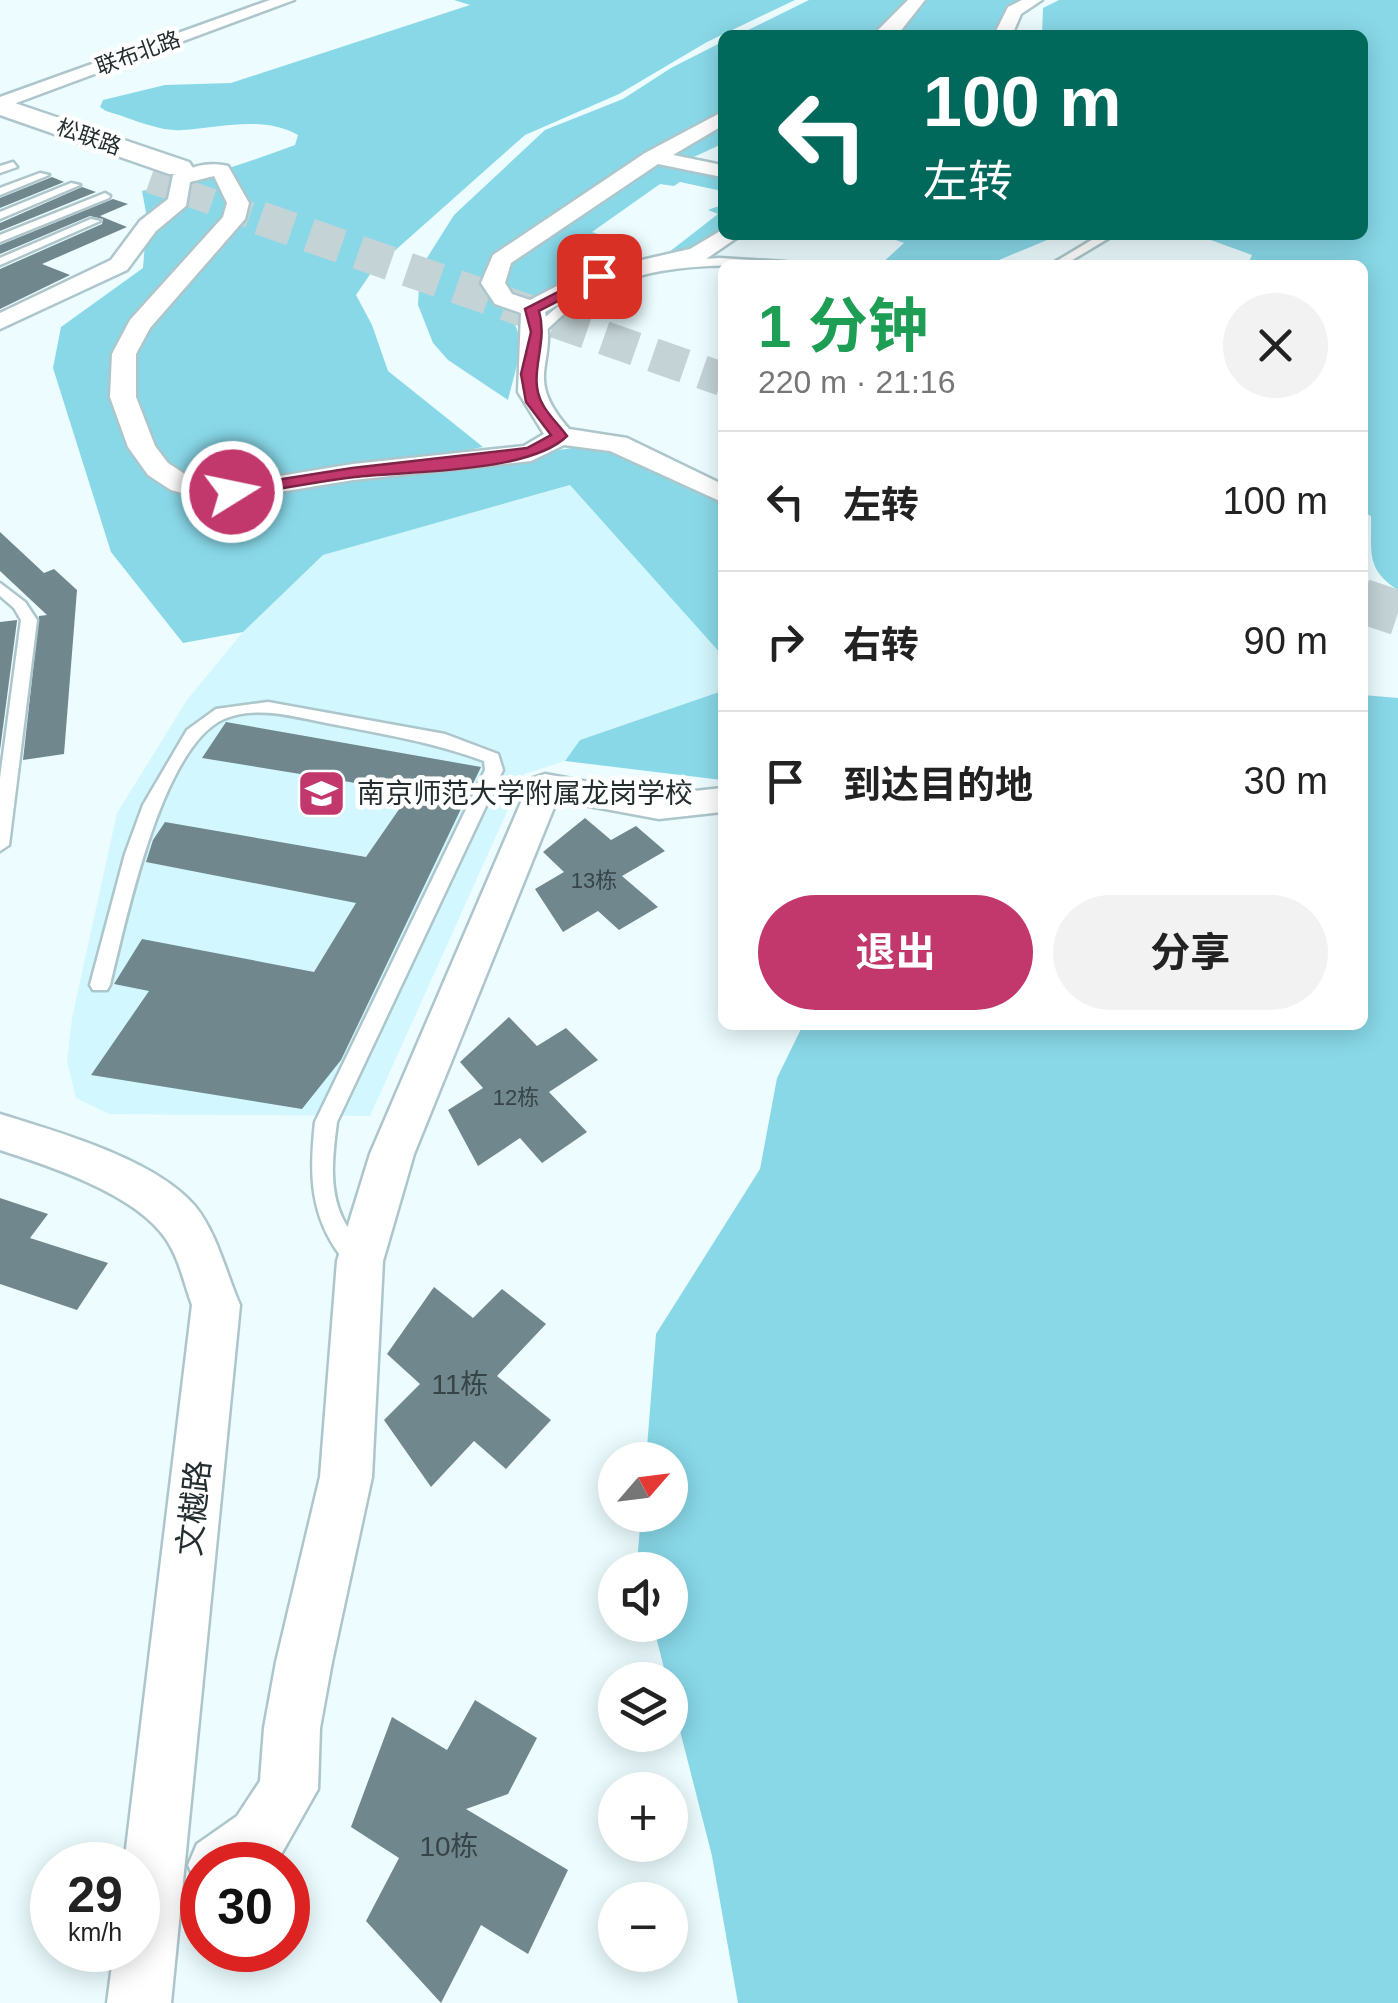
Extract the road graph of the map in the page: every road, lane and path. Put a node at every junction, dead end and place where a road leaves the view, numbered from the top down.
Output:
1 (917, 0) edge
2 (1034, 0) edge
3 (281, 2) edge
4 (893, 30) edge
5 (1005, 30) edge
6 (0, 104) edge
7 (718, 120) edge
8 (0, 126) edge
9 (652, 157) junction
10 (14, 165) dead end
11 (178, 168) tunnel mouth
12 (0, 170) edge
13 (718, 171) edge
14 (44, 175) dead end
15 (150, 180) tunnel mouth
16 (75, 185) dead end
17 (0, 192) edge
18 (105, 196) dead end
19 (0, 216) edge
20 (95, 221) dead end
21 (0, 239) edge
22 (722, 240) edge
23 (1099, 240) edge
24 (1065, 260) edge
25 (718, 261) edge
26 (0, 262) edge
27 (535, 320) junction
28 (0, 322) edge
29 (560, 436) junction
30 (718, 492) edge
31 (0, 588) edge
32 (718, 800) edge
33 (0, 846) edge
34 (100, 985) dead end
35 (0, 1132) edge
36 (360, 1261) junction
37 (251, 1842) edge
38 (178, 1874) edge
39 (139, 2003) edge

1 - 4 street
2 - 5 street
3 - 6 street, 联布北路
6 - 11 street, 松联路
7 - 9 street
8 - 15 street, 松联路
9 - 13 street
9 - 27 street
10 - 12 lane
14 - 17 lane
16 - 19 lane
18 - 21 lane
20 - 26 lane
22 - 27 street
23 - 24 lane
25 - 27 lane
27 - 29 street
28 - 29 street
29 - 30 street
31 - 33 lane
32 - 36 street
34 - 36 lane
35 - 38 street, 文樾路
36 - 37 street
38 - 39 street, 文樾路

